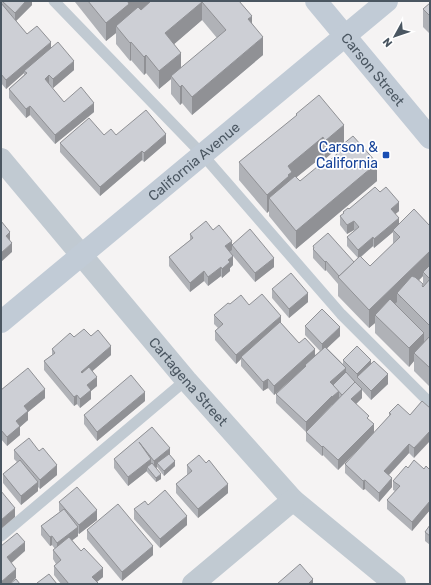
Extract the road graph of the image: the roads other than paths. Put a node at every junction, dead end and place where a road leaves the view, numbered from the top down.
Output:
1 (54, 1) edge
2 (316, 1) edge
3 (387, 1) edge
4 (345, 36) junction
5 (430, 138) edge
6 (202, 154) junction
7 (1, 159) edge
8 (82, 255) junction
9 (1, 322) edge
10 (186, 380) junction
11 (430, 403) edge
12 (292, 500) junction
13 (1, 536) edge
14 (193, 584) edge
15 (395, 584) edge

1 - 6 lane
2 - 4 street, Carson Street
3 - 4 street, California Avenue
4 - 5 street, Carson Street
4 - 6 street, California Avenue
6 - 8 street, California Avenue
6 - 11 lane
7 - 8 street, Cartagena Street
8 - 9 street, California Avenue
8 - 10 street, Cartagena Street
10 - 12 street, Cartagena Street
10 - 13 lane
12 - 14 street
12 - 15 street, Cartagena Street

